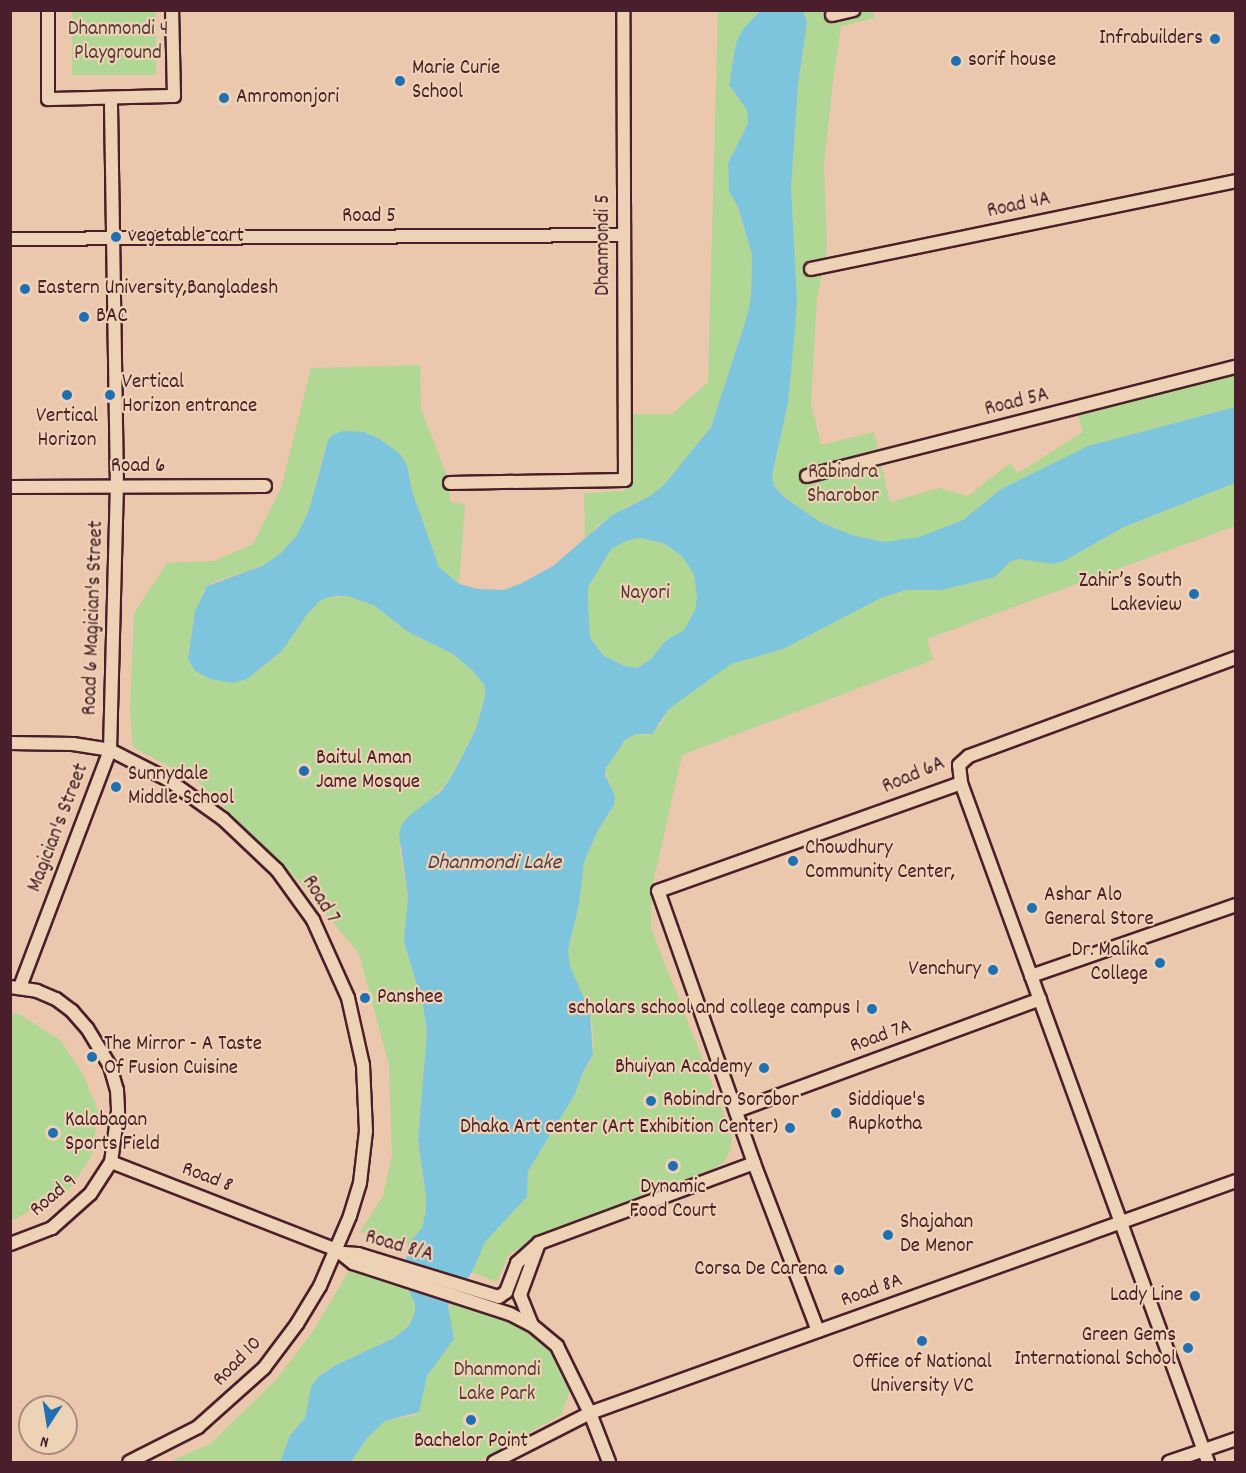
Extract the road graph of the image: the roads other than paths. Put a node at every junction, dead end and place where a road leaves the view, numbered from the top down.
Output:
1 (48, 10) edge
2 (172, 10) edge
3 (623, 10) edge
4 (853, 10) edge
5 (832, 15) dead end
6 (111, 98) junction
7 (1236, 181) edge
8 (624, 236) junction
9 (115, 238) junction
10 (10, 239) edge
11 (811, 269) dead end
12 (1236, 367) edge
13 (807, 476) dead end
14 (450, 483) dead end
15 (265, 486) dead end
16 (10, 487) edge
17 (117, 487) junction
18 (1236, 658) edge
19 (10, 742) edge
20 (110, 750) junction
21 (961, 783) junction
22 (1236, 905) edge
23 (1031, 976) junction
24 (15, 987) edge
25 (1040, 999) junction
26 (736, 1111) junction
27 (111, 1162) junction
28 (754, 1163) junction
29 (1236, 1181) edge
30 (1121, 1222) junction
31 (539, 1243) junction
32 (10, 1244) edge
33 (348, 1255) junction
34 (532, 1324) junction
35 (818, 1331) junction
36 (590, 1413) junction
37 (1236, 1439) edge
38 (1206, 1456) edge
39 (129, 1462) edge
40 (494, 1462) edge
41 (609, 1462) edge
42 (1169, 1462) edge

1 - 6 street
2 - 6 street
3 - 8 street, Dhanmondi 5
4 - 5 street
6 - 9 street
7 - 11 street, Road 4A
8 - 9 street, Road 5
8 - 14 street, Dhanmondi 5
9 - 10 street, Road 5
9 - 17 street
12 - 13 street, Road 5A
15 - 17 street, Road 6
16 - 17 street, Road 6
17 - 20 street, Road 6 Magician's Street
18 - 21 street, Road 6A
19 - 20 street, Road 7
20 - 24 street, Magician's Street
20 - 33 street, Road 7
21 - 23 street
21 - 26 street, Road 6A
22 - 23 street
23 - 25 street
24 - 27 street
25 - 26 street, Road 7A
25 - 30 street
26 - 28 street
27 - 32 street, Road 9
27 - 33 street, Road 8
28 - 31 street, Road 8/A
28 - 35 street
29 - 30 street, Road 8A
30 - 35 street, Road 8A
30 - 38 street
31 - 33 street, Road 8/A
31 - 34 street, Road 8/A
33 - 34 street, Road 8/A
33 - 39 street, Road 10
34 - 36 street, Road 8/A
35 - 36 street, Road 8A
36 - 40 street, Road 8A
36 - 41 street, Road 8/A
37 - 38 street
38 - 42 street

